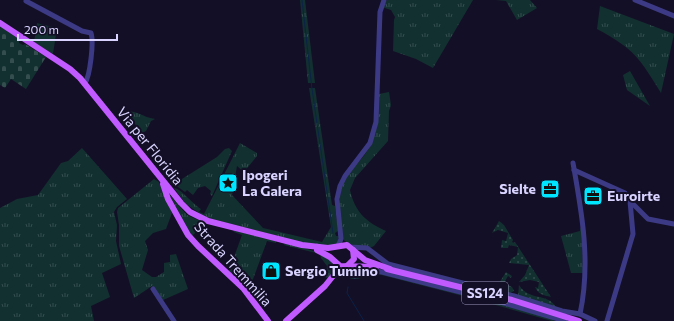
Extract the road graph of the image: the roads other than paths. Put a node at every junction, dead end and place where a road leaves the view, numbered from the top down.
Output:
1 (384, 0) edge
2 (635, 0) edge
3 (26, 1) edge
4 (674, 16) edge
5 (0, 23) edge
6 (85, 83) junction
7 (573, 163) dead end
8 (574, 170) junction
9 (162, 179) junction
10 (630, 201) junction
11 (674, 224) edge
12 (341, 239) junction
13 (302, 245) junction
14 (338, 246) junction
15 (362, 247) junction
16 (352, 250) junction
17 (335, 262) junction
18 (346, 266) junction
19 (390, 270) junction
20 (335, 274) junction
21 (153, 289) dead end
22 (580, 314) junction
23 (174, 321) edge
24 (268, 321) edge
25 (286, 321) edge
26 (562, 321) edge
27 (579, 321) edge
28 (595, 321) edge
29 (607, 321) edge

1 - 12 street
2 - 4 street
3 - 6 street
5 - 6 main road, Via per Floridia
6 - 9 main road, Via per Floridia
7 - 8 street
8 - 10 street
8 - 22 street
9 - 13 main road, Via per Floridia
9 - 24 main road, Strada Tremmilia
10 - 11 street
10 - 29 street
12 - 14 street
12 - 16 street
13 - 14 main road
13 - 17 main road
14 - 16 main road
14 - 17 main road
15 - 16 street
15 - 16 street
15 - 22 street
16 - 18 main road
16 - 19 main road
17 - 18 main road
17 - 20 main road
18 - 19 main road
18 - 20 main road
18 - 26 street
19 - 27 main road, SS124
20 - 25 main road
21 - 23 street
22 - 28 street

